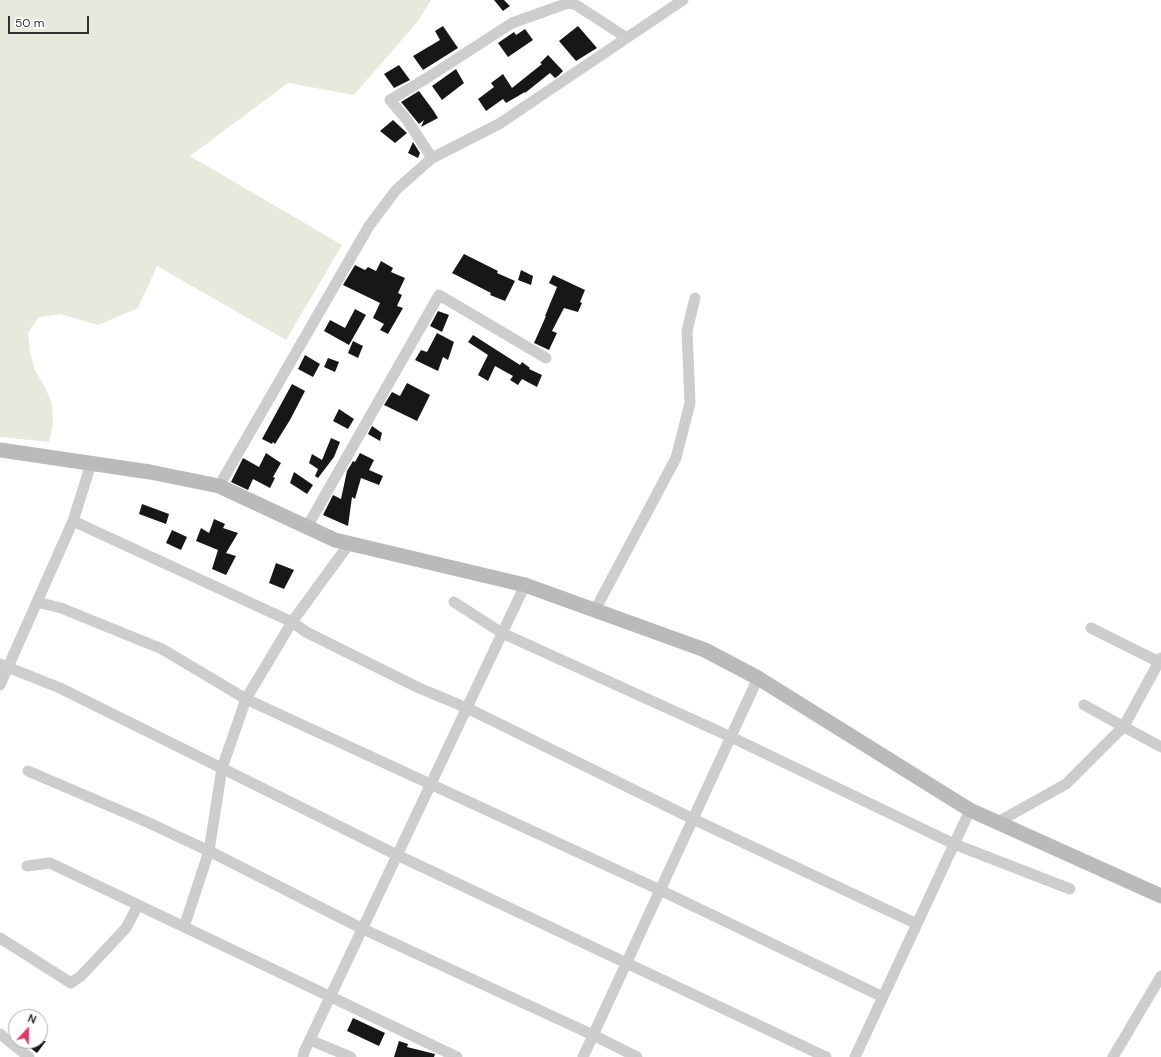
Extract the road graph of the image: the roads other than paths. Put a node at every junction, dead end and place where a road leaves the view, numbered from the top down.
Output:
1 (683, 0) edge
2 (627, 38) junction
3 (432, 158) junction
4 (695, 298) dead end
5 (546, 358) dead end
6 (0, 450) edge
7 (91, 464) junction
8 (219, 486) junction
9 (73, 522) junction
10 (306, 527) junction
11 (349, 544) junction
12 (525, 585) junction
13 (37, 602) junction
14 (454, 602) dead end
15 (595, 610) junction
16 (292, 622) junction
17 (1091, 628) dead end
18 (502, 633) junction
19 (1160, 661) edge
20 (4, 666) edge
21 (758, 678) junction
22 (0, 685) edge
23 (246, 699) junction
24 (1084, 705) dead end
25 (467, 708) junction
26 (1124, 726) junction
27 (731, 737) junction
28 (1161, 747) edge
29 (222, 768) junction
30 (28, 771) dead end
31 (431, 784) junction
32 (970, 810) junction
33 (693, 819) junction
34 (996, 823) junction
35 (954, 844) junction
36 (209, 851) junction
37 (397, 855) junction
38 (27, 866) dead end
39 (1070, 889) dead end
40 (660, 890) junction
41 (1161, 896) edge
42 (138, 905) junction
43 (917, 924) junction
44 (184, 927) junction
45 (362, 929) junction
46 (0, 938) edge
47 (627, 963) junction
48 (1161, 976) edge
49 (330, 997) junction
50 (883, 997) junction
51 (0, 1034) edge
52 (593, 1035) junction
53 (310, 1040) junction
54 (29, 1057) edge
55 (303, 1057) edge
56 (351, 1057) edge
57 (457, 1057) edge
58 (583, 1057) edge
59 (637, 1057) edge
60 (826, 1057) edge
61 (855, 1057) edge
62 (1112, 1057) edge

1 - 2 street
2 - 3 street
2 - 3 street
3 - 8 street
4 - 15 street
5 - 10 street
6 - 7 street
7 - 8 street
7 - 9 street
8 - 10 street
9 - 13 street
9 - 16 street
10 - 11 street
11 - 12 street
11 - 16 street
12 - 15 street
12 - 18 street
13 - 20 street
13 - 23 street
14 - 18 street
15 - 21 street
16 - 23 street
16 - 25 street
17 - 19 street
18 - 25 street
18 - 27 street
19 - 26 street
20 - 22 street
20 - 29 street
21 - 27 street
21 - 32 street
23 - 29 street
23 - 31 street
24 - 26 street
25 - 31 street
25 - 33 street
26 - 28 street
26 - 34 street
27 - 33 street
27 - 35 street
29 - 36 street
29 - 37 street
30 - 36 street
31 - 37 street
31 - 40 street
32 - 34 street
32 - 35 street
33 - 40 street
33 - 43 street
34 - 41 street
35 - 39 street
35 - 43 street
36 - 44 street
36 - 45 street
37 - 45 street
37 - 47 street
38 - 42 street
40 - 47 street
40 - 50 street
42 - 44 street
42 - 46 street
43 - 50 street
44 - 49 street
45 - 49 street
45 - 52 street
47 - 52 street
47 - 60 street
48 - 62 street
49 - 53 street
49 - 57 street
50 - 61 street
51 - 54 street
52 - 58 street
52 - 59 street
53 - 55 street
53 - 56 street

